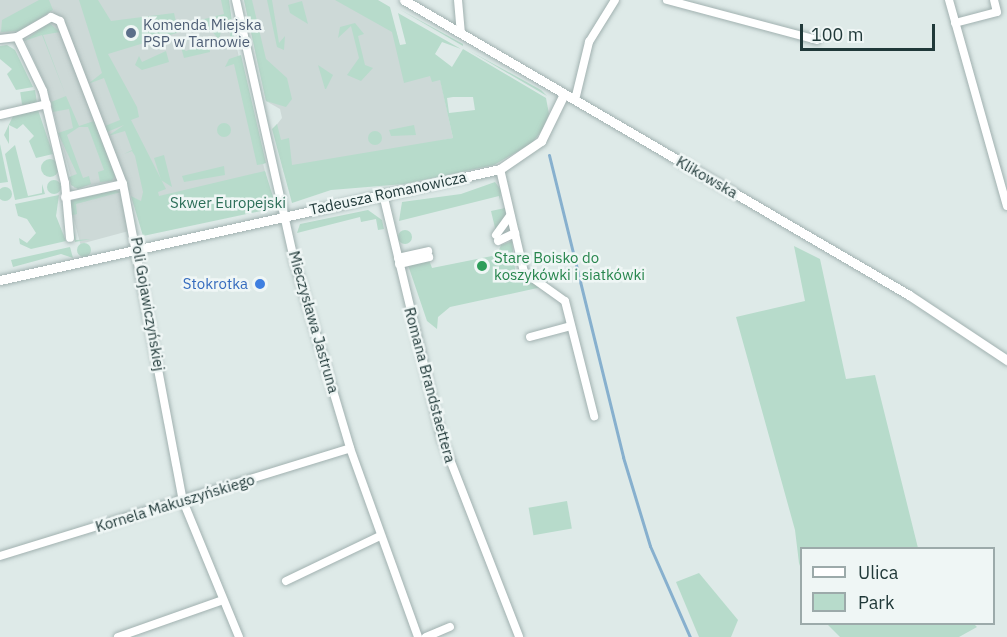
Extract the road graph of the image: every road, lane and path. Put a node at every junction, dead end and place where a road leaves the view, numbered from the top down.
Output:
1 (236, 0) edge
2 (404, 0) edge
3 (458, 0) edge
4 (615, 0) edge
5 (668, 0) edge
6 (949, 0) edge
7 (994, 0) edge
8 (955, 23) junction
9 (460, 33) junction
10 (17, 37) junction
11 (0, 39) edge
12 (817, 40) dead end
13 (564, 94) junction
14 (575, 100) junction
15 (47, 104) junction
16 (0, 115) edge
17 (500, 169) junction
18 (123, 184) junction
19 (383, 194) junction
20 (65, 196) junction
21 (1007, 206) edge
22 (511, 214) junction
23 (285, 216) junction
24 (515, 233) junction
25 (70, 238) dead end
26 (137, 248) junction
27 (429, 254) dead end
28 (398, 261) junction
29 (0, 280) edge
30 (571, 326) junction
31 (530, 337) dead end
32 (1007, 360) edge
33 (594, 416) dead end
34 (350, 448) junction
35 (183, 501) junction
36 (380, 536) junction
37 (0, 556) edge
38 (286, 581) dead end
39 (222, 600) junction
40 (450, 627) dead end
41 (118, 637) edge
42 (239, 637) edge
43 (418, 637) edge
44 (426, 637) edge
45 (519, 637) edge

1 - 23 street, Mieczysława Jastruna
2 - 9 street, Klikowska
3 - 9 street
4 - 14 street
5 - 12 street
6 - 8 street
7 - 8 street
8 - 21 street
9 - 13 street, Klikowska
10 - 11 street
10 - 15 street
10 - 18 street, Poli Gojawiczyńskiej
13 - 14 street, Klikowska
13 - 17 street, Tadeusza Romanowicza
14 - 32 street, Klikowska
15 - 16 street
15 - 20 street
17 - 19 street, Tadeusza Romanowicza
17 - 22 street
18 - 20 street
18 - 26 street, Poli Gojawiczyńskiej
19 - 23 street, Tadeusza Romanowicza
19 - 28 street, Romana Brandstaettera
20 - 25 street
22 - 24 street
22 - 24 street
23 - 26 street, Tadeusza Romanowicza
23 - 34 street, Mieczysława Jastruna
24 - 30 street
26 - 29 street, Tadeusza Romanowicza
26 - 35 street, Poli Gojawiczyńskiej
27 - 28 street
28 - 45 street, Romana Brandstaettera
30 - 31 street
30 - 33 street
34 - 35 street, Kornela Makuszyńskiego
34 - 36 street, Mieczysława Jastruna
35 - 37 street, Kornela Makuszyńskiego
35 - 39 street, Poli Gojawiczyńskiej
36 - 38 street
36 - 43 street, Mieczysława Jastruna
39 - 41 street
39 - 42 street, Poli Gojawiczyńskiej
40 - 44 street

